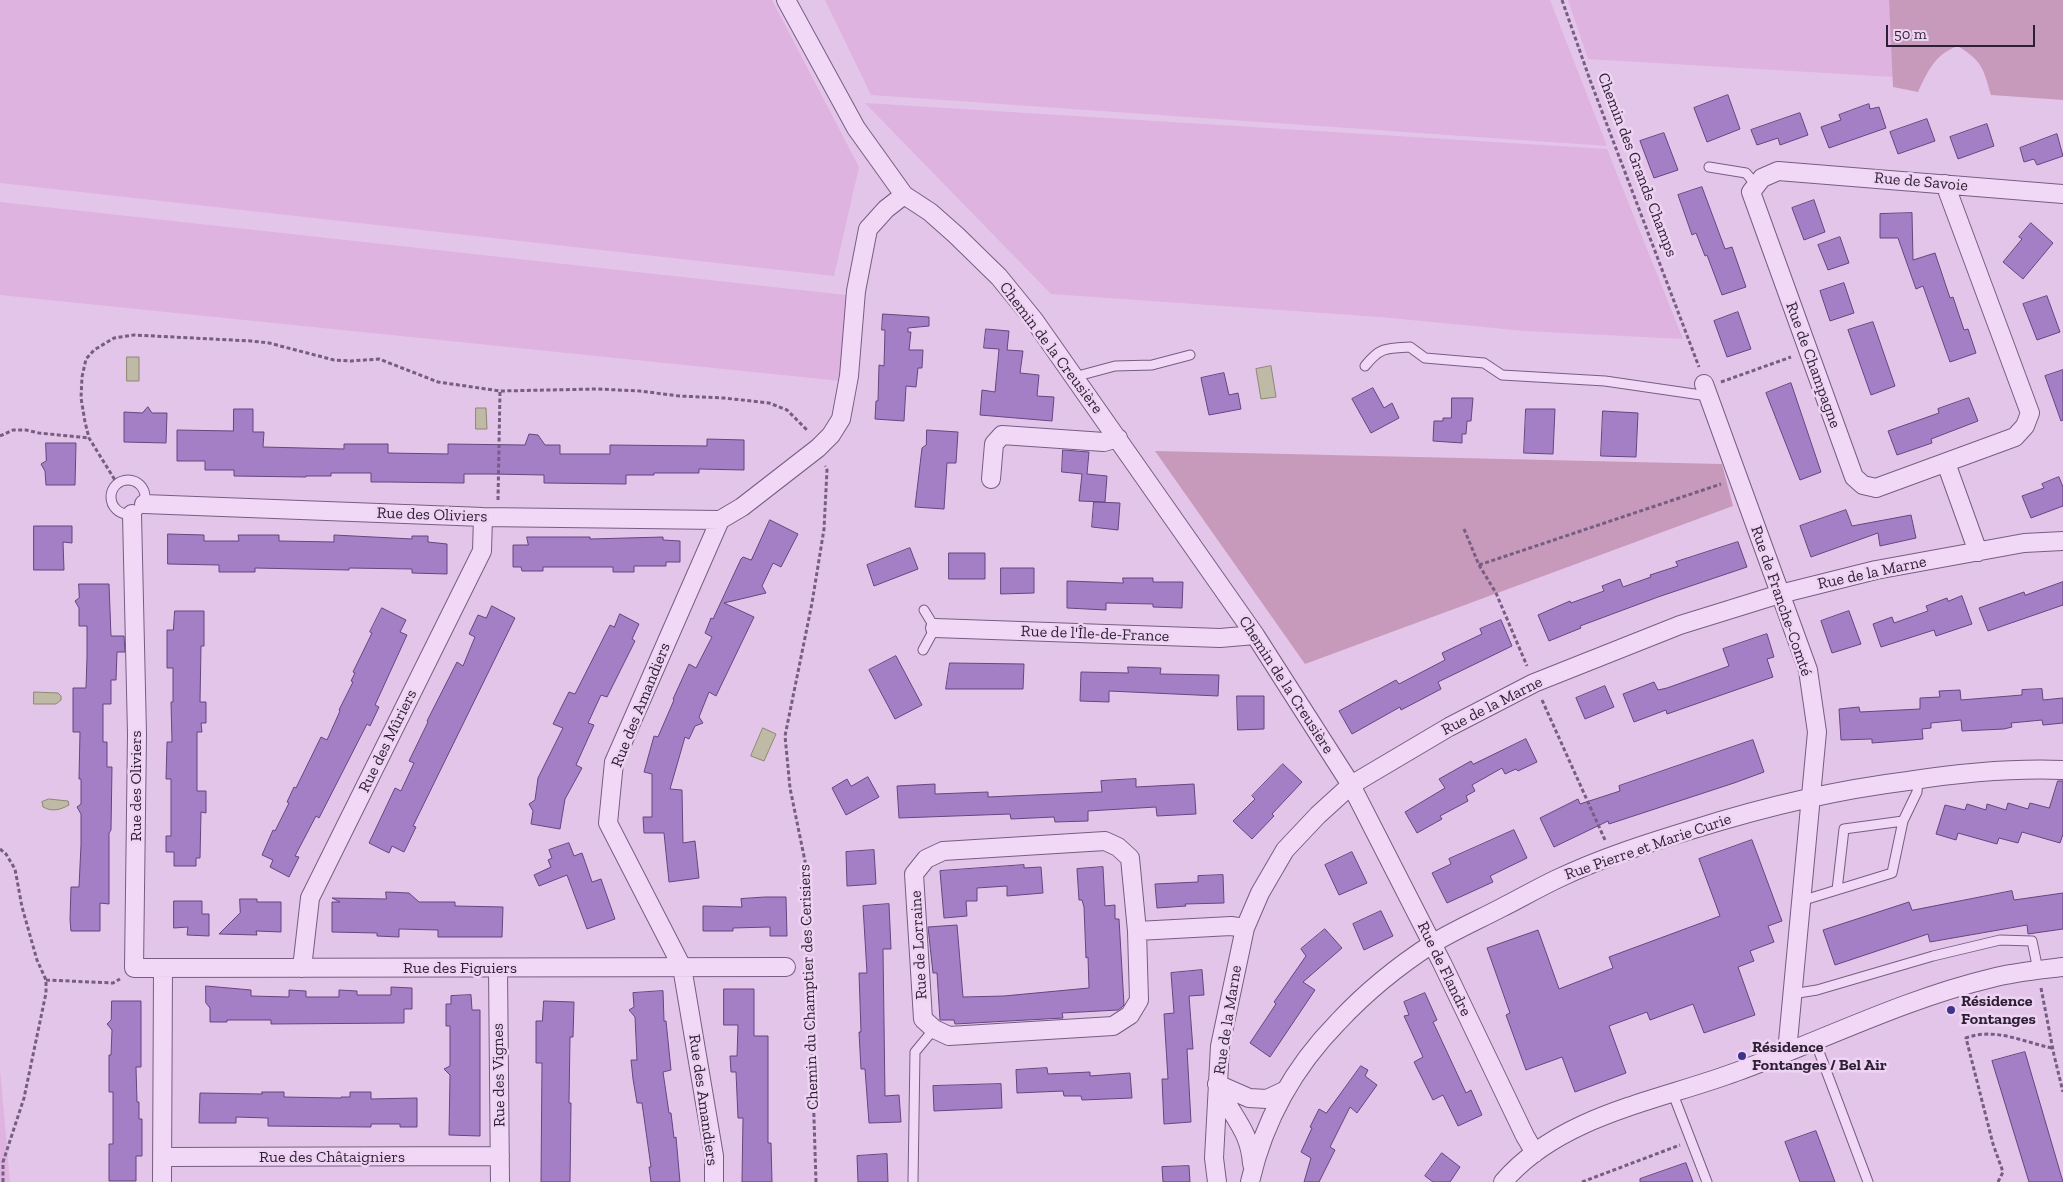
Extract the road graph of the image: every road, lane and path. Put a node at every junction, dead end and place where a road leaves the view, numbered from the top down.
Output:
1 (786, 0) edge
2 (1562, 0) edge
3 (1709, 167) dead end
4 (1945, 184) junction
5 (1756, 185) junction
6 (2063, 194) edge
7 (904, 195) junction
8 (1808, 351) junction
9 (1190, 355) dead end
10 (1365, 366) dead end
11 (1074, 376) junction
12 (1706, 389) junction
13 (500, 391) junction
14 (0, 436) edge
15 (89, 438) junction
16 (1118, 438) junction
17 (815, 443) junction
18 (1946, 463) junction
19 (991, 479) dead end
20 (1738, 479) junction
21 (118, 485) junction
22 (138, 509) junction
23 (490, 517) junction
24 (720, 520) junction
25 (1464, 529) dead end
26 (2063, 541) edge
27 (1978, 552) junction
28 (1478, 565) junction
29 (1780, 594) junction
30 (924, 610) dead end
31 (935, 628) junction
32 (1255, 635) junction
33 (923, 650) dead end
34 (1534, 683) junction
35 (2063, 770) edge
36 (1918, 779) junction
37 (1351, 785) junction
38 (1810, 798) junction
39 (1903, 821) junction
40 (0, 849) edge
41 (1613, 856) junction
42 (1836, 890) junction
43 (1801, 901) junction
44 (1245, 928) junction
45 (1137, 931) junction
46 (1432, 944) junction
47 (682, 967) junction
48 (786, 967) dead end
49 (2063, 967) edge
50 (134, 968) junction
51 (163, 968) junction
52 (302, 968) junction
53 (498, 968) junction
54 (2038, 970) junction
55 (46, 980) junction
56 (1792, 994) junction
57 (934, 1029) junction
58 (1815, 1041) junction
59 (2052, 1048) junction
60 (1787, 1052) junction
61 (1217, 1084) junction
62 (1284, 1091) junction
63 (2063, 1092) edge
64 (1672, 1094) junction
65 (1267, 1099) junction
66 (1237, 1121) junction
67 (1216, 1131) junction
68 (1678, 1146) dead end
69 (1535, 1153) junction
70 (500, 1156) junction
71 (163, 1157) junction
72 (1251, 1177) edge
73 (3, 1182) edge
74 (162, 1182) edge
75 (500, 1182) edge
76 (714, 1182) edge
77 (816, 1182) edge
78 (913, 1182) edge
79 (1216, 1182) edge
80 (1503, 1182) edge
81 (1582, 1182) edge
82 (1707, 1182) edge
83 (1868, 1182) edge
84 (1998, 1182) edge

1 - 7 street, Chemin de la Creusière
2 - 12 path, Chemin des Grands Champs
3 - 5 lane
4 - 5 street, Rue de Savoie
4 - 6 street, Rue de Savoie
4 - 18 street, Rue de Champagne
5 - 8 street, Rue de Champagne
7 - 11 street, Chemin de la Creusière
7 - 17 street
8 - 12 path
8 - 18 street, Rue de Champagne
9 - 11 lane
10 - 12 lane
11 - 16 street, Chemin de la Creusière
12 - 20 street, Rue de Franche-Comté
13 - 15 path, Chemin du Champtier des Cerisiers
13 - 17 path, Chemin du Champtier des Cerisiers
13 - 23 path
14 - 15 path
15 - 21 path
16 - 19 street, Chemin de la Creusière
16 - 32 street, Chemin de la Creusière
17 - 24 street
17 - 77 path, Chemin du Champtier des Cerisiers
18 - 27 street
20 - 28 path
20 - 29 street, Rue de Franche-Comté
21 - 22 lane
21 - 22 lane
22 - 23 street, Rue des Oliviers
22 - 50 street, Rue des Oliviers
23 - 24 street, Rue des Oliviers
23 - 52 street, Rue des Mûriers
24 - 47 street, Rue des Amandiers
25 - 28 path
26 - 27 street, Rue de la Marne
27 - 29 street, Rue de la Marne
28 - 34 path
29 - 34 street, Rue de la Marne
29 - 38 street, Rue de Franche-Comté
30 - 31 lane
31 - 32 street, Rue de l'Île-de-France
31 - 33 lane
32 - 37 street, Chemin de la Creusière
34 - 37 street, Rue de la Marne
34 - 41 path
35 - 36 street, Rue Pierre et Marie Curie
36 - 38 street, Rue Pierre et Marie Curie
36 - 39 lane
37 - 44 street, Rue de la Marne
37 - 46 street, Rue de Flandre
38 - 41 street, Rue Pierre et Marie Curie
38 - 43 street, Rue de Franche-Comté
39 - 42 lane
39 - 42 lane
40 - 55 path
41 - 46 street, Rue Pierre et Marie Curie
42 - 43 lane
43 - 56 street, Rue de Franche-Comté
44 - 45 street
44 - 61 street, Rue de la Marne
45 - 57 street, Rue de Lorraine
45 - 57 street, Rue de Lorraine
46 - 62 street, Rue Pierre et Marie Curie
46 - 69 street, Rue de Flandre
47 - 48 street, Rue des Figuiers
47 - 53 street, Rue des Figuiers
47 - 76 street, Rue des Amandiers
49 - 54 street
50 - 51 street, Rue des Figuiers
50 - 55 path
51 - 52 street, Rue des Figuiers
51 - 71 street
52 - 53 street, Rue des Figuiers
53 - 70 street, Rue des Vignes
54 - 56 lane
54 - 58 street
54 - 59 path
55 - 73 path
56 - 60 street, Rue de Franche-Comté
57 - 78 lane
58 - 60 street
58 - 83 lane
59 - 63 path
59 - 84 path
60 - 64 street
61 - 65 street
61 - 66 street
61 - 67 street, Rue de la Marne
62 - 65 street
62 - 72 street, Rue Pierre et Marie Curie
64 - 69 street
64 - 82 lane
65 - 66 street
66 - 67 street
66 - 72 street
67 - 79 street, Rue de la Marne
68 - 81 path
69 - 80 street
70 - 71 street, Rue des Châtaigniers
70 - 75 street, Rue des Vignes
71 - 74 street

